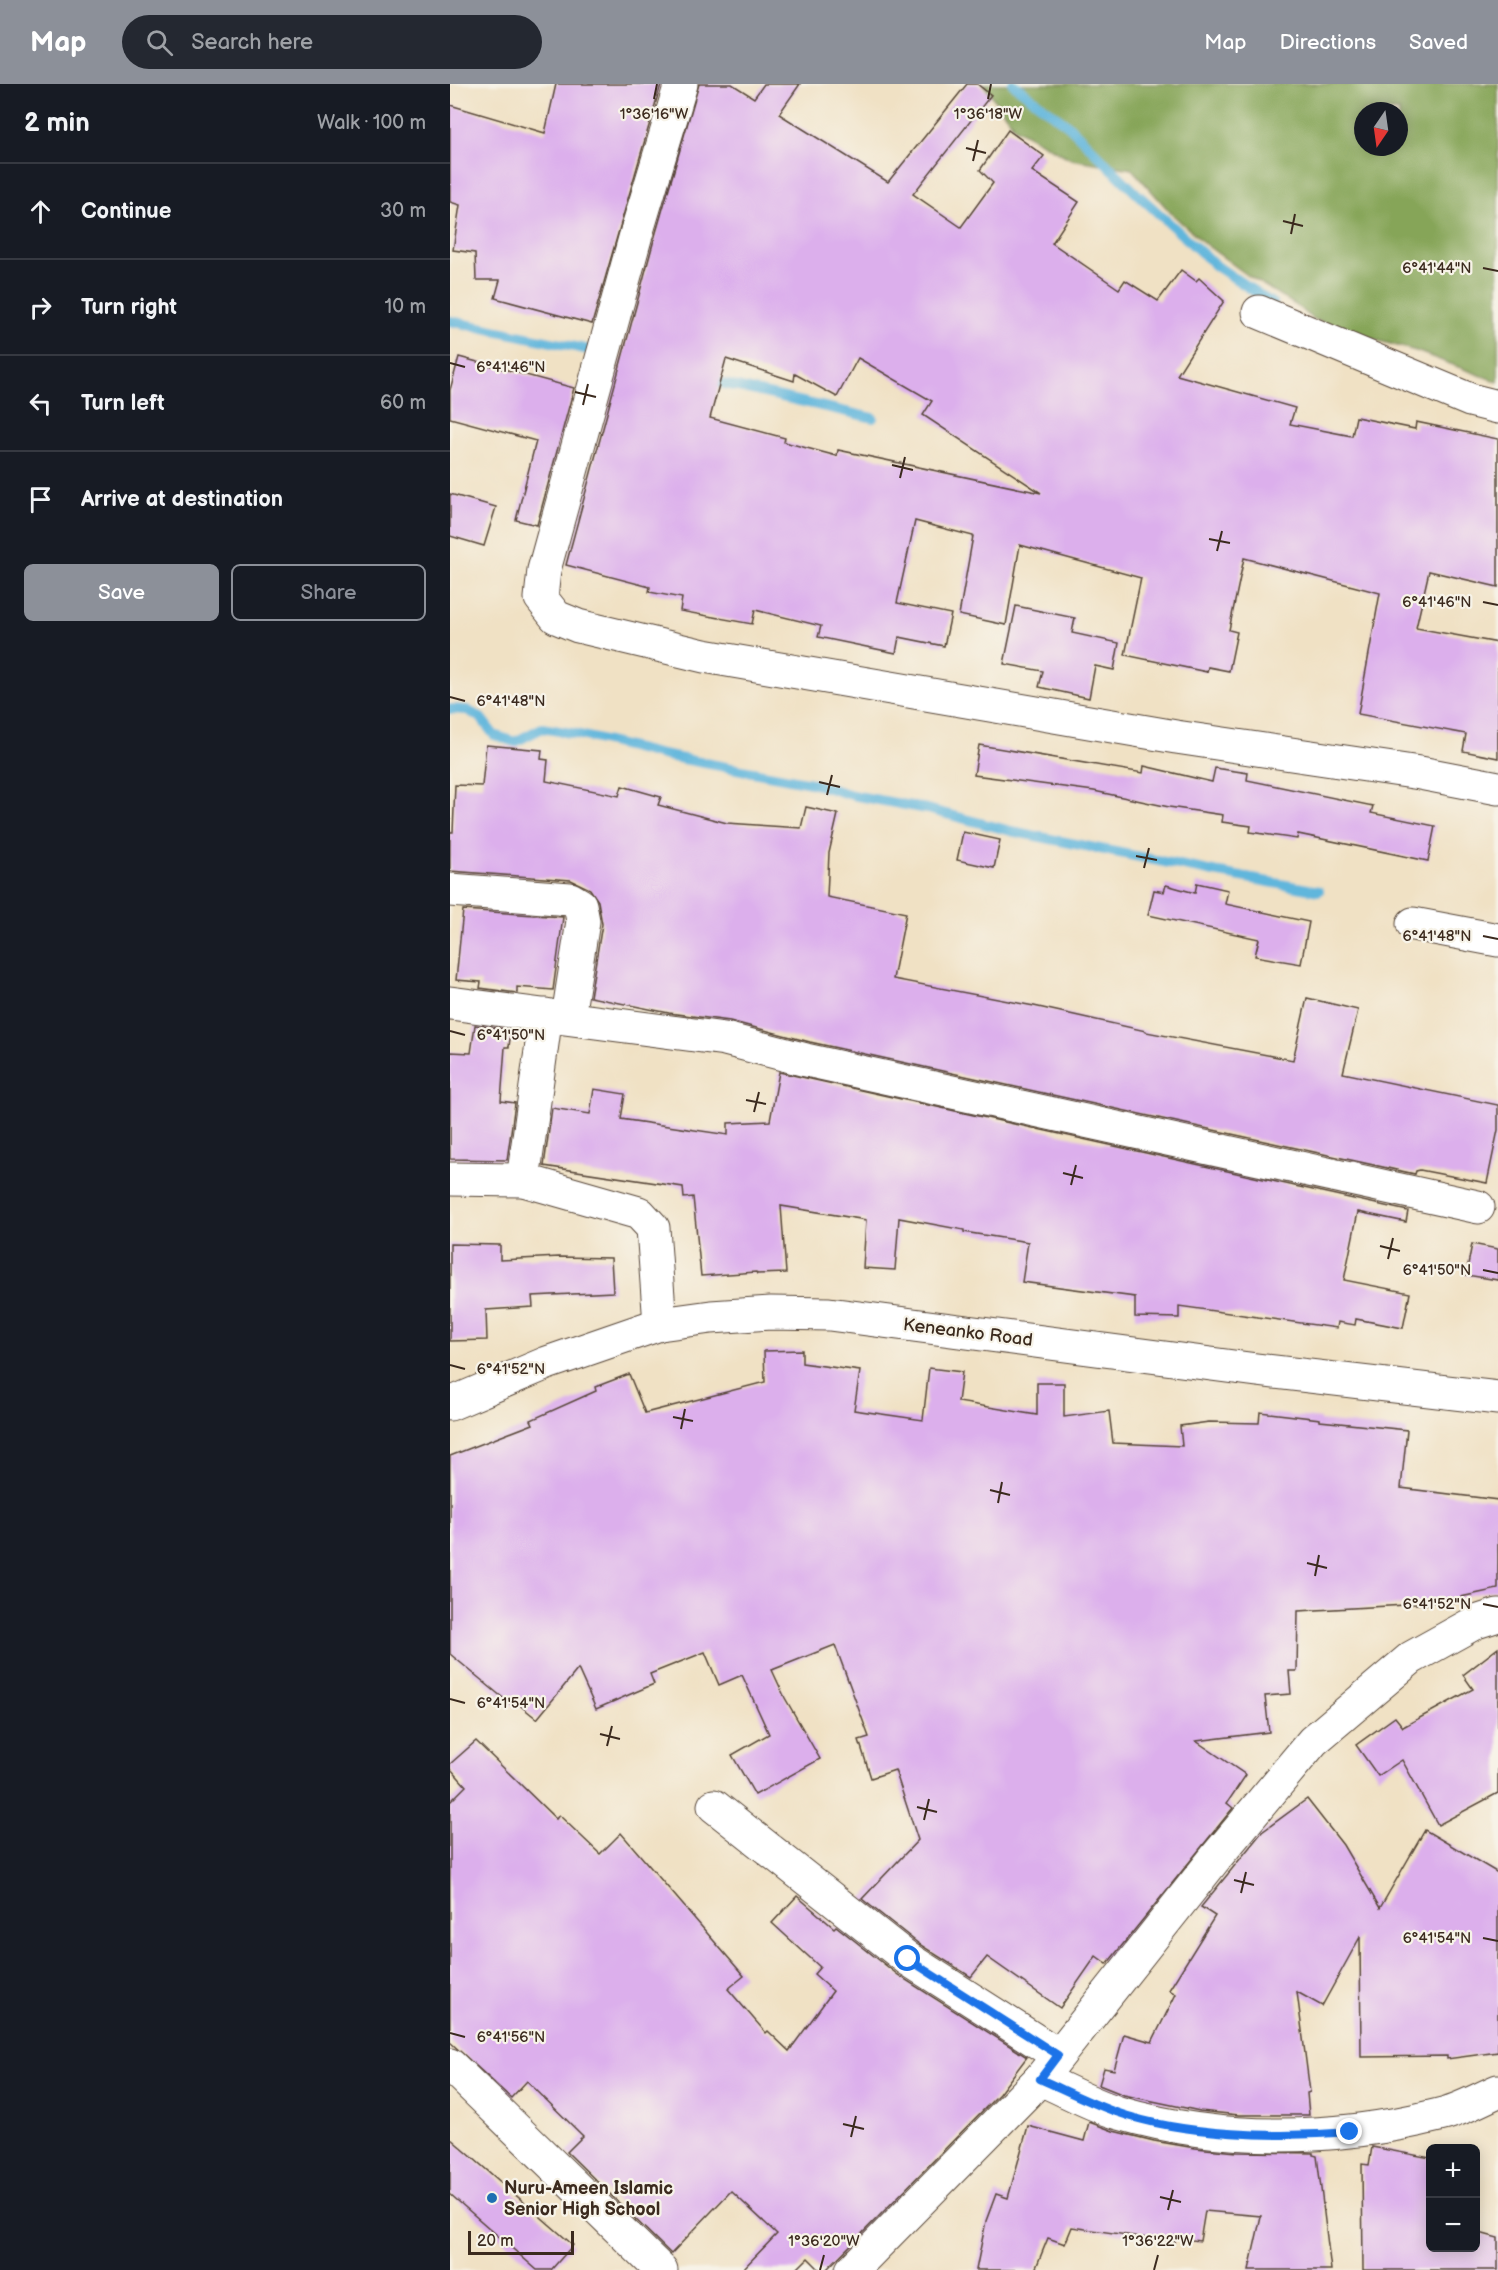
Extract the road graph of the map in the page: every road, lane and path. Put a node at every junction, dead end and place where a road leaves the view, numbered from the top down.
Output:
1 (681, 84) edge
2 (1259, 312) dead end
3 (1498, 407) edge
4 (1498, 788) edge
5 (450, 890) edge
6 (1413, 924) dead end
7 (1498, 940) edge
8 (450, 1003) edge
9 (557, 1016) junction
10 (450, 1179) edge
11 (523, 1180) junction
12 (1478, 1207) dead end
13 (660, 1324) junction
14 (1498, 1398) edge
15 (450, 1404) edge
16 (1498, 1615) edge
17 (714, 1806) dead end
18 (1049, 2067) junction
19 (453, 2073) edge
20 (1498, 2091) edge
21 (661, 2270) edge
22 (852, 2270) edge

1 - 4 street
2 - 3 street
5 - 9 street
6 - 7 street
8 - 9 street
9 - 11 street
9 - 12 street
10 - 11 street
11 - 13 street
13 - 14 street, Keneanko Road
13 - 15 street, Keneanko Road
16 - 18 street
17 - 18 street
18 - 20 street
18 - 22 street
19 - 21 street

